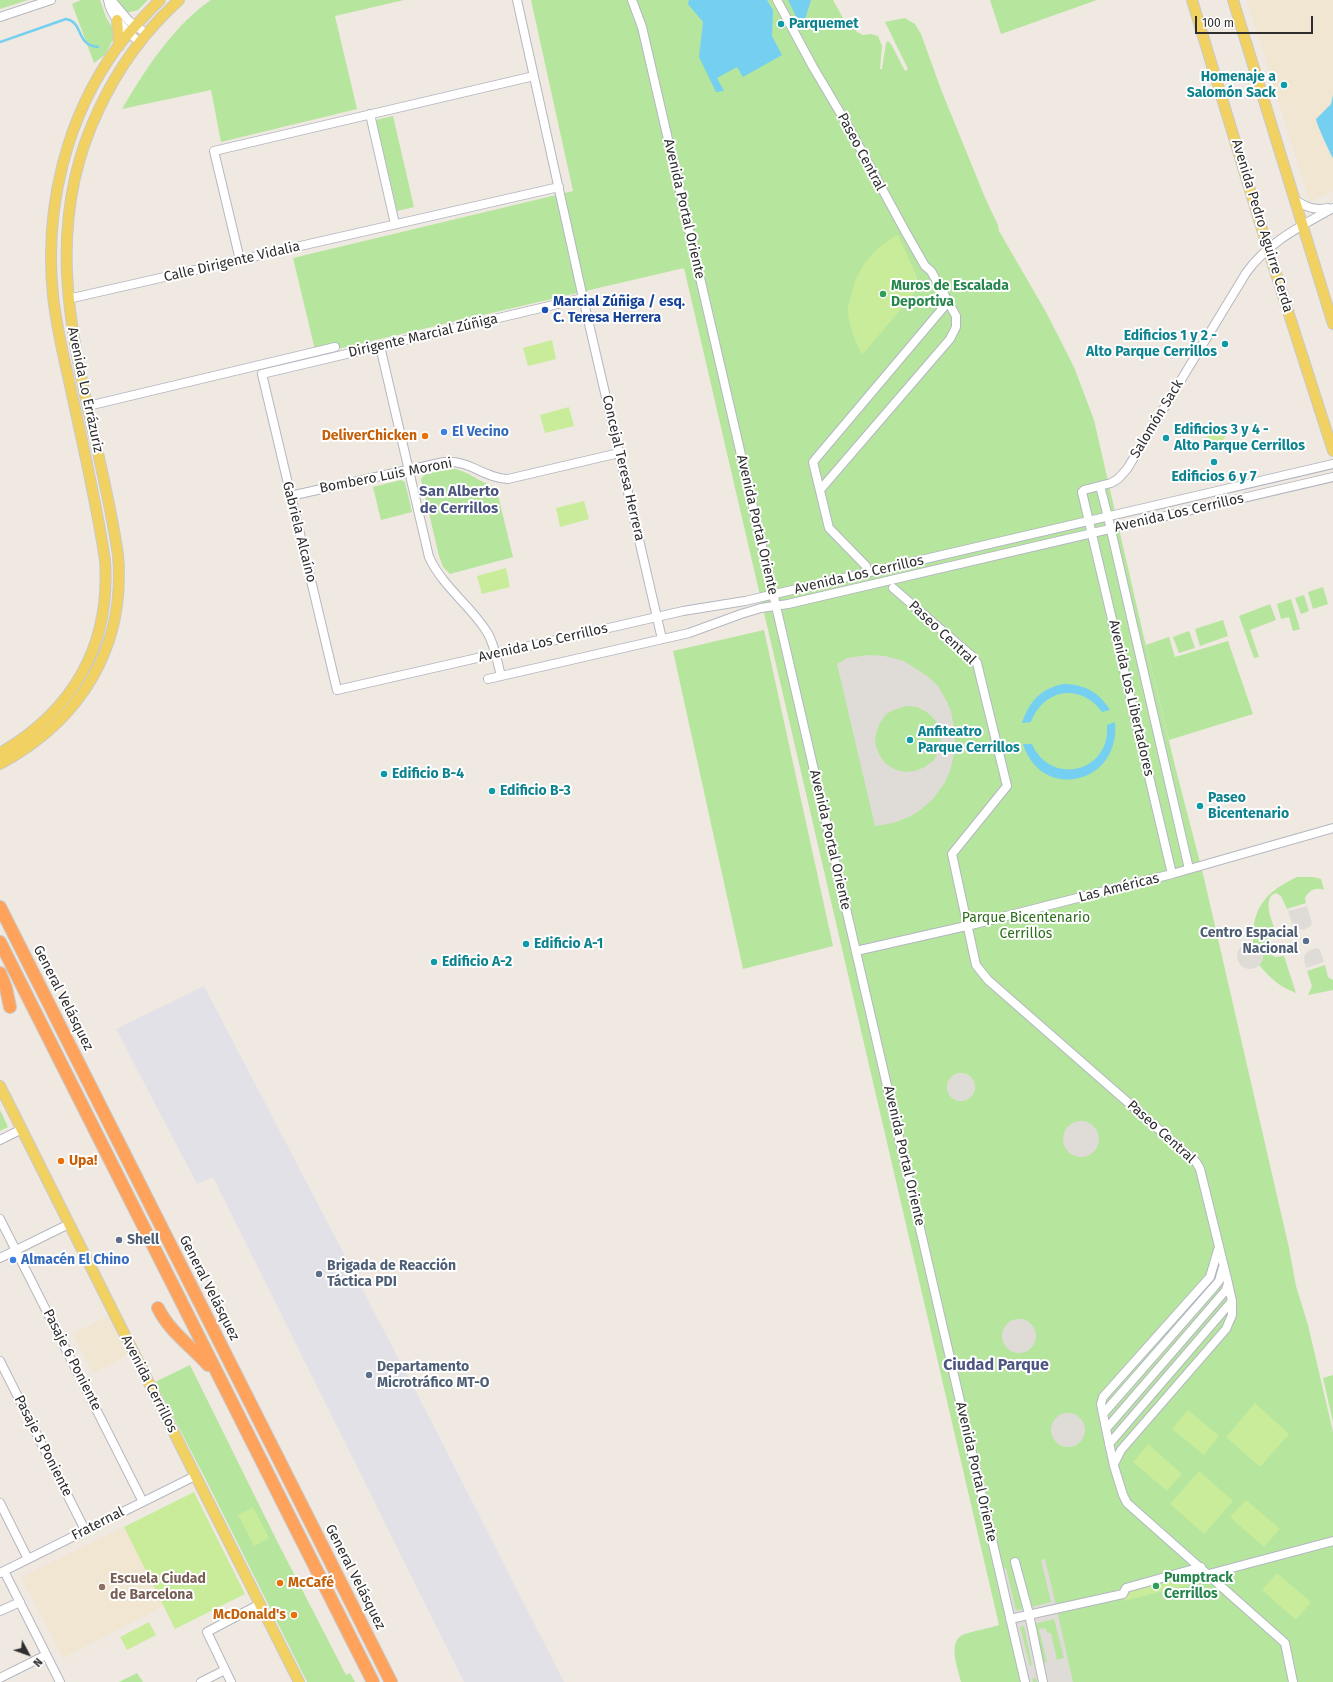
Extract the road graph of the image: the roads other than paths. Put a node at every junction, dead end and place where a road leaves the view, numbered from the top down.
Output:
1 (51, 0) edge
2 (108, 0) edge
3 (111, 0) edge
4 (160, 0) edge
5 (179, 0) edge
6 (517, 0) edge
7 (632, 0) edge
8 (777, 0) edge
9 (1192, 0) edge
10 (1233, 0) edge
11 (0, 17) edge
12 (117, 20) junction
13 (136, 25) junction
14 (129, 33) junction
15 (147, 34) junction
16 (140, 43) junction
17 (119, 46) junction
18 (534, 76) junction
19 (370, 114) junction
20 (559, 187) junction
21 (1293, 198) junction
22 (1333, 207) edge
23 (395, 224) junction
24 (1302, 225) junction
25 (1268, 249) junction
26 (240, 260) junction
27 (583, 298) junction
28 (68, 299) junction
29 (948, 302) junction
30 (1333, 324) edge
31 (380, 346) junction
32 (335, 347) dead end
33 (262, 374) joint
34 (88, 406) junction
35 (1333, 451) edge
36 (619, 453) junction
37 (1333, 464) edge
38 (410, 469) junction
39 (1333, 477) edge
40 (1100, 486) junction
41 (820, 490) junction
42 (1082, 494) joint
43 (290, 496) junction
44 (1108, 517) junction
45 (1089, 522) junction
46 (1111, 529) junction
47 (1092, 534) junction
48 (866, 566) dead end
49 (893, 588) dead end
50 (773, 595) junction
51 (776, 605) junction
52 (657, 617) junction
53 (662, 639) junction
54 (496, 654) junction
55 (501, 676) junction
56 (488, 680) dead end
57 (337, 690) joint
58 (0, 753) edge
59 (0, 764) edge
60 (1333, 828) edge
61 (1189, 869) junction
62 (1172, 874) junction
63 (0, 907) edge
64 (967, 926) junction
65 (0, 942) edge
66 (856, 952) junction
67 (0, 973) edge
68 (10, 1007) dead end
69 (0, 1086) edge
70 (22, 1129) junction
71 (0, 1140) edge
72 (0, 1219) edge
73 (69, 1224) junction
74 (1219, 1248) junction
75 (16, 1250) junction
76 (0, 1258) edge
77 (1224, 1266) junction
78 (1228, 1282) junction
79 (1232, 1301) junction
80 (158, 1308) dead end
81 (0, 1361) edge
82 (220, 1379) junction
83 (1103, 1414) junction
84 (1106, 1429) junction
85 (1110, 1444) junction
86 (1114, 1466) junction
87 (195, 1476) junction
88 (143, 1502) junction
89 (0, 1503) edge
90 (85, 1530) junction
91 (1333, 1541) edge
92 (28, 1559) junction
93 (1015, 1562) dead end
94 (1201, 1567) junction
95 (2, 1572) edge
96 (1209, 1574) junction
97 (20, 1602) junction
98 (260, 1604) junction
99 (0, 1611) edge
100 (1029, 1614) junction
101 (1010, 1618) junction
102 (46, 1655) junction
103 (225, 1670) junction
104 (0, 1678) edge
105 (60, 1682) edge
106 (201, 1682) edge
107 (231, 1682) edge
108 (299, 1682) edge
109 (373, 1682) edge
110 (391, 1682) edge
111 (1024, 1682) edge
112 (1043, 1682) edge
113 (1293, 1682) edge

1 - 11 street
2 - 12 street
3 - 13 street
4 - 13 main road, Avenida Lo Errázuriz
5 - 15 main road, Avenida Lo Errázuriz
6 - 18 street, Concejal Teresa Herrera
7 - 50 street, Avenida Portal Oriente
8 - 29 street, Paseo Central
9 - 25 main road, Avenida Pedro Aguirre Cerda
10 - 21 main road
12 - 14 street
12 - 17 main road
13 - 14 main road, Avenida Lo Errázuriz
13 - 15 street
14 - 16 street
14 - 17 main road, Avenida Lo Errázuriz
15 - 16 main road, Avenida Lo Errázuriz
16 - 28 main road, Avenida Lo Errázuriz
17 - 58 main road, Avenida Lo Errázuriz
18 - 19 street
18 - 20 street, Concejal Teresa Herrera
19 - 23 street
19 - 26 street
20 - 23 street, Calle Dirigente Vidalia
20 - 27 street, Concejal Teresa Herrera
21 - 22 street, Salomón Sack
21 - 24 main road
22 - 24 street, Salomón Sack
23 - 26 street, Calle Dirigente Vidalia
24 - 25 street, Salomón Sack
24 - 30 main road
25 - 35 main road, Avenida Pedro Aguirre Cerda
25 - 40 street, Salomón Sack
26 - 28 street, Calle Dirigente Vidalia
27 - 31 street, Dirigente Marcial Zúñiga
27 - 36 street, Concejal Teresa Herrera
28 - 34 main road, Avenida Lo Errázuriz
29 - 41 street
29 - 41 street, Paseo Central
31 - 33 street, Dirigente Marcial Zúñiga
31 - 38 street
32 - 34 street
33 - 43 street, Gabriela Alcaíno
34 - 59 main road, Avenida Lo Errázuriz
36 - 38 street, Bombero Luis Moroni
36 - 52 street, Concejal Teresa Herrera
37 - 44 street, Avenida Los Cerrillos
38 - 43 street, Bombero Luis Moroni
38 - 54 street
39 - 46 street, Avenida Los Cerrillos
40 - 42 street, Salomón Sack
40 - 44 street, Avenida Los Libertadores
41 - 48 street
42 - 45 street, Avenida Los Libertadores
43 - 57 street, Gabriela Alcaíno
44 - 45 street, Avenida Los Cerrillos
44 - 46 street, Avenida Los Libertadores
45 - 47 street, Avenida Los Libertadores
45 - 50 street, Avenida Los Cerrillos
46 - 47 street, Avenida Los Cerrillos
46 - 61 street, Avenida Los Libertadores
47 - 51 street, Avenida Los Cerrillos
47 - 62 street, Avenida Los Libertadores
49 - 64 street, Paseo Central
50 - 51 street, Avenida Portal Oriente
50 - 52 street, Avenida Los Cerrillos
51 - 53 street, Avenida Los Cerrillos
51 - 66 street, Avenida Portal Oriente
52 - 53 street, Concejal Teresa Herrera
52 - 54 street, Avenida Los Cerrillos
53 - 55 street, Avenida Los Cerrillos
54 - 55 street
54 - 57 street, Avenida Los Cerrillos
55 - 56 street, Avenida Los Cerrillos
60 - 61 street, Las Américas
61 - 62 street, Las Américas
62 - 64 street, Las Américas
63 - 110 highway, General Velásquez
64 - 66 street, Las Américas
64 - 74 street, Paseo Central
65 - 82 highway
66 - 101 street, Avenida Portal Oriente
67 - 68 highway
69 - 70 main road, Avenida Cerrillos
70 - 71 street
70 - 73 main road, Avenida Cerrillos
72 - 75 street, Pasaje 6 Poniente
73 - 75 street
73 - 87 main road, Avenida Cerrillos
74 - 77 street, Paseo Central
74 - 83 street
75 - 76 street
75 - 88 street, Pasaje 6 Poniente
77 - 78 street, Paseo Central
77 - 83 street
78 - 79 street, Paseo Central
78 - 84 street
79 - 85 street
79 - 86 street, Paseo Central
80 - 82 highway
81 - 90 street, Pasaje 5 Poniente
82 - 109 highway
83 - 84 street
84 - 85 street
85 - 86 street
86 - 94 street
87 - 88 street, Fraternal
87 - 98 main road, Avenida Cerrillos
88 - 90 street, Fraternal
89 - 92 street
90 - 92 street, Fraternal
91 - 96 street
92 - 95 street, Fraternal
93 - 100 street
94 - 96 street
94 - 100 street
95 - 97 street
96 - 113 street
97 - 99 street
97 - 102 street
98 - 103 street
98 - 108 main road, Avenida Cerrillos
100 - 101 street
100 - 112 street
101 - 111 street, Avenida Portal Oriente
102 - 104 street
102 - 105 street
103 - 106 street
103 - 107 street

